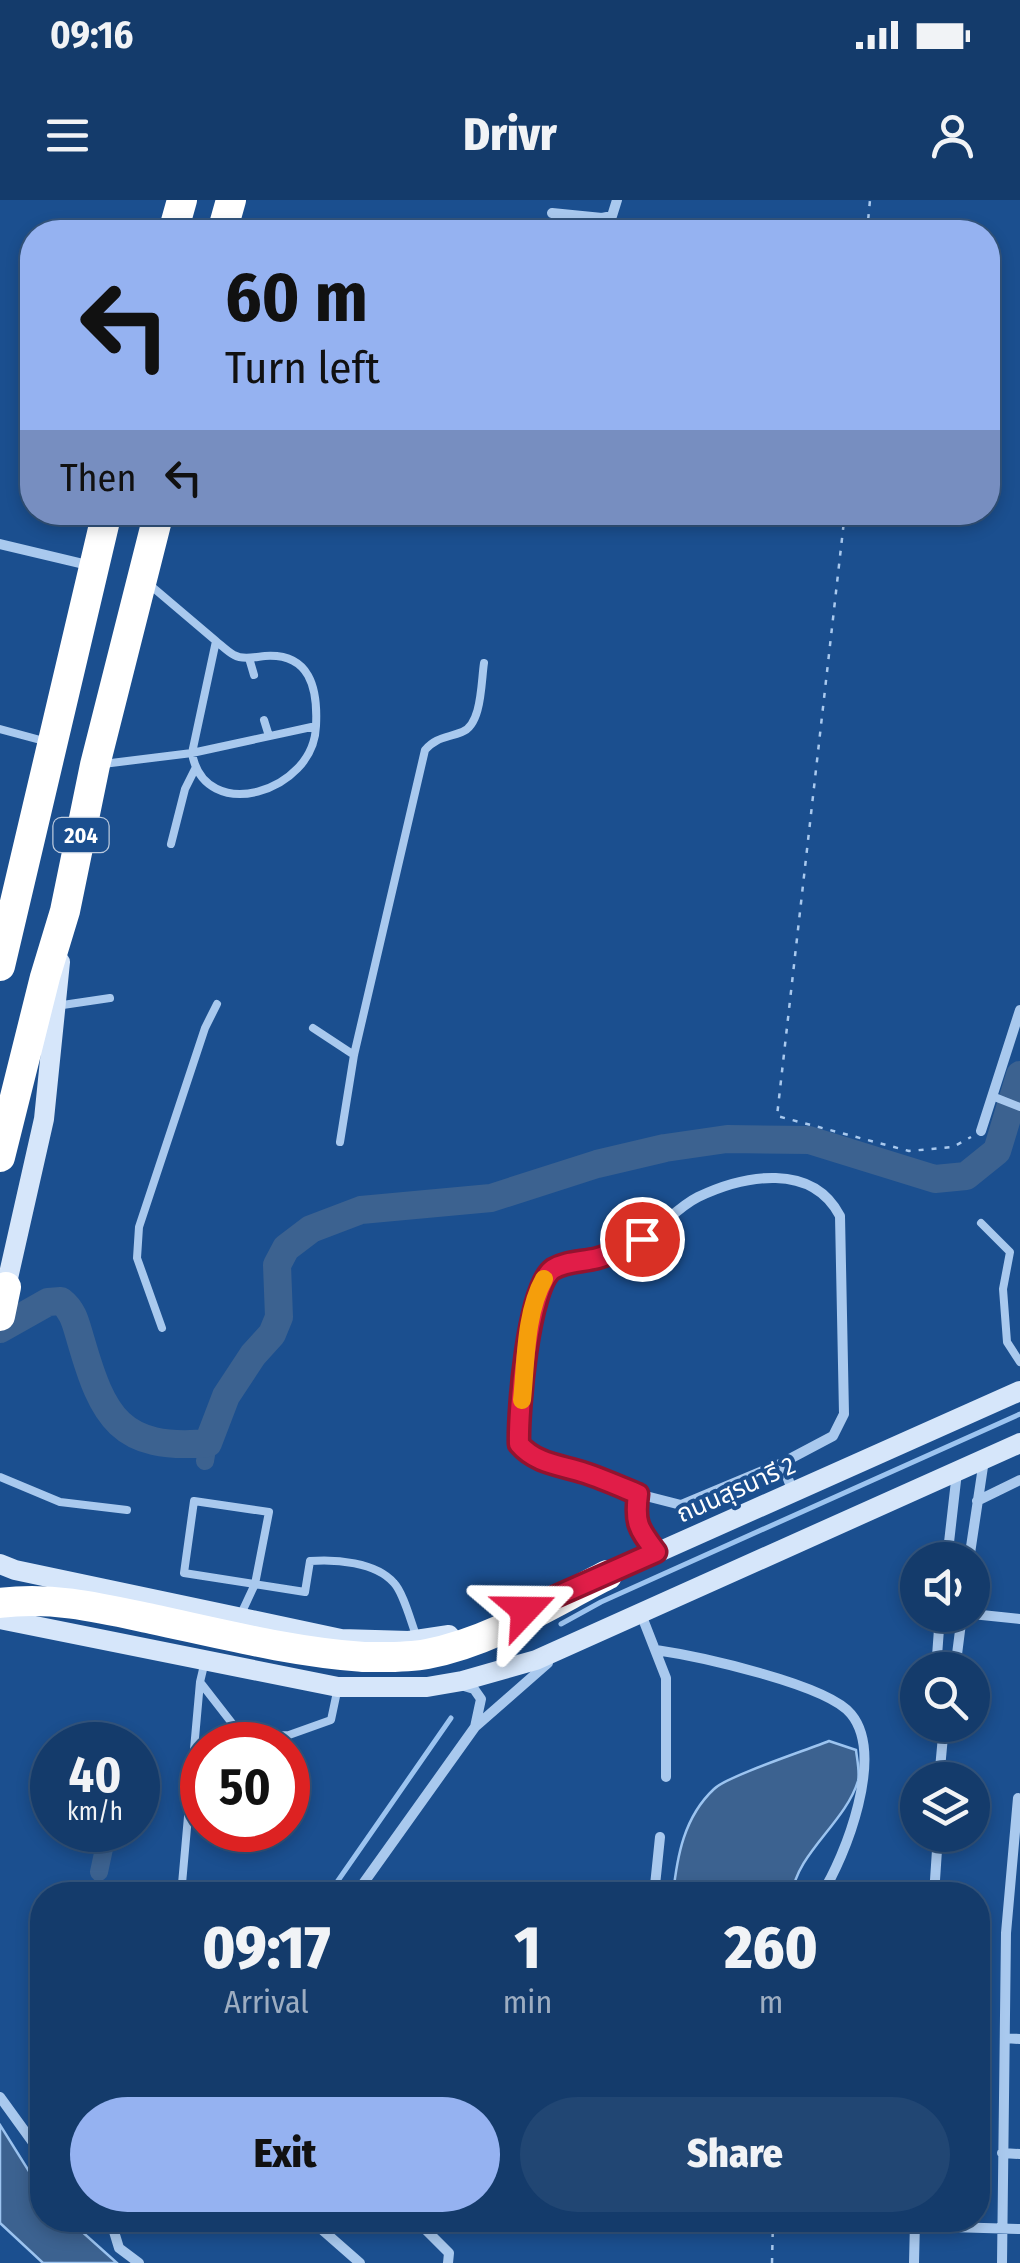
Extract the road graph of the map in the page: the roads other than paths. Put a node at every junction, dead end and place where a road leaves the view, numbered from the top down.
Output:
1 (617, 200) edge
2 (552, 212) dead end
3 (104, 525) edge
4 (156, 525) edge
5 (0, 544) edge
6 (95, 566) junction
7 (142, 579) junction
8 (216, 640) junction
9 (249, 658) junction
10 (484, 663) dead end
11 (254, 675) dead end
12 (264, 720) dead end
13 (316, 726) junction
14 (0, 729) edge
15 (269, 736) junction
16 (53, 744) junction
17 (192, 752) junction
18 (96, 766) junction
19 (195, 769) junction
20 (171, 844) dead end
21 (15, 907) junction
22 (65, 910) junction
23 (0, 942) edge
24 (0, 966) edge
25 (110, 998) dead end
26 (217, 1004) dead end
27 (56, 1006) junction
28 (1020, 1010) edge
29 (314, 1028) dead end
30 (354, 1055) junction
31 (998, 1099) junction
32 (1020, 1107) edge
33 (981, 1131) road end
34 (340, 1142) dead end
35 (0, 1156) edge
36 (981, 1223) dead end
37 (3, 1301) edge
38 (162, 1328) dead end
39 (1020, 1362) edge
40 (1020, 1391) edge
41 (1020, 1443) edge
42 (984, 1459) junction
43 (782, 1464) junction
44 (958, 1472) junction
45 (0, 1477) edge
46 (1020, 1480) edge
47 (793, 1492) junction
48 (638, 1494) junction
49 (977, 1500) junction
50 (127, 1510) dead end
51 (949, 1542) edge
52 (971, 1542) edge
53 (656, 1552) junction
54 (0, 1564) edge
55 (607, 1576) junction
56 (255, 1584) junction
57 (158, 1601) junction
58 (0, 1603) edge
59 (641, 1614) junction
60 (990, 1616) edge
61 (0, 1618) edge
62 (239, 1618) junction
63 (1020, 1620) edge
64 (418, 1640) junction
65 (582, 1640) junction
66 (148, 1649) junction
67 (656, 1650) junction
68 (203, 1671) junction
69 (338, 1687) junction
70 (427, 1687) junction
71 (474, 1727) junction
72 (666, 1777) dead end
73 (1018, 1798) dead end
74 (1018, 1822) edge
75 (660, 1837) dead end
76 (937, 1852) edge
77 (181, 1882) edge
78 (364, 1882) edge
79 (655, 1882) edge
80 (827, 1882) edge
81 (935, 1882) edge
82 (1006, 1933) junction
83 (1020, 1933) edge
84 (1004, 2038) junction
85 (1020, 2039) edge
86 (0, 2097) edge
87 (30, 2138) edge
88 (1002, 2153) junction
89 (1020, 2154) edge
90 (990, 2227) edge
91 (1002, 2228) junction
92 (1020, 2229) edge
93 (117, 2232) edge
94 (324, 2232) edge
95 (428, 2232) edge
96 (915, 2232) edge
97 (140, 2263) edge
98 (360, 2263) edge
99 (448, 2263) edge
100 (914, 2263) edge
101 (1002, 2263) edge

1 - 2 street
3 - 6 highway, 204
4 - 7 highway, 204
5 - 6 street
6 - 16 highway, 204
7 - 8 lane
7 - 18 highway, 204
8 - 9 lane
8 - 17 lane
9 - 11 lane
9 - 13 lane
10 - 30 lane
12 - 15 lane
13 - 15 lane
13 - 19 lane
14 - 16 lane
15 - 17 lane
16 - 21 highway, 204
17 - 18 lane
17 - 19 lane
18 - 22 highway, 204
19 - 20 lane
21 - 23 main road
21 - 24 highway, 204
22 - 27 main road
22 - 35 highway, 204
25 - 27 lane
26 - 38 lane
27 - 37 main road
28 - 31 street
29 - 30 lane
30 - 34 lane
31 - 32 lane
31 - 33 street
36 - 39 lane
40 - 47 main road, ถนนสุรนารี 2
41 - 42 main road
42 - 44 main road
42 - 49 street
43 - 47 street
43 - 48 street
43 - 48 street
44 - 51 street
44 - 59 main road
45 - 50 lane
46 - 49 street
47 - 53 main road, ถนนสุรนารี 2
48 - 53 street
49 - 52 street
53 - 55 main road, ถนนสุรนารี 2
54 - 57 main road, ถนนสุรนารี 2
55 - 58 highway, bridge
55 - 64 main road, ถนนสุรนารี 2
56 - 56 lane
56 - 62 lane
56 - 64 lane
57 - 62 main road, ถนนสุรนารี 2
57 - 66 main road
59 - 65 main road
59 - 67 street
60 - 63 street
61 - 66 main road
62 - 64 main road, ถนนสุรนารี 2
65 - 70 main road
65 - 71 street
66 - 68 main road
67 - 72 street
67 - 80 street
68 - 69 main road
68 - 69 lane
68 - 77 lane
69 - 70 main road
70 - 71 street
71 - 78 street
73 - 74 street
74 - 82 street
75 - 79 street
76 - 81 street
82 - 83 street
82 - 84 street
84 - 85 street
84 - 88 street
86 - 87 street
88 - 89 street
88 - 91 street
90 - 91 street
91 - 92 street
91 - 101 street
93 - 97 street
94 - 98 street
95 - 99 street
96 - 100 street

